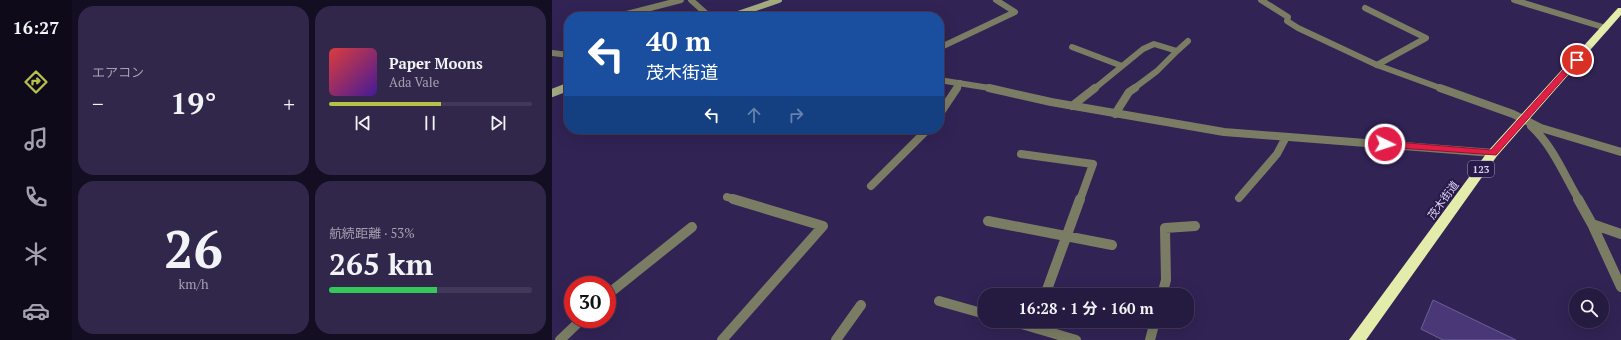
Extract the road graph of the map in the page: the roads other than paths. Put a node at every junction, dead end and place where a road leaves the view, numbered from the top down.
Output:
1 (681, 0) edge
2 (691, 0) edge
3 (779, 0) edge
4 (996, 0) edge
5 (1261, 0) edge
6 (1514, 0) edge
7 (1365, 8) dead end
8 (1621, 10) edge
9 (634, 12) edge
10 (704, 12) edge
11 (744, 12) edge
12 (1606, 28) junction
13 (1188, 42) dead end
14 (944, 45) edge
15 (1072, 47) dead end
16 (1177, 51) junction
17 (552, 53) edge
18 (564, 54) edge
19 (1377, 65) junction
20 (1122, 66) junction
21 (944, 81) edge
22 (960, 83) junction
23 (564, 88) edge
24 (552, 93) edge
25 (1072, 106) junction
26 (944, 107) edge
27 (1115, 114) junction
28 (1522, 119) junction
29 (923, 134) edge
30 (1286, 137) junction
31 (1621, 152) edge
32 (1493, 153) junction
33 (1022, 154) dead end
34 (871, 186) dead end
35 (728, 197) dead end
36 (1239, 198) dead end
37 (988, 221) dead end
38 (1592, 224) junction
39 (1195, 226) dead end
40 (692, 227) dead end
41 (1621, 234) edge
42 (1067, 236) junction
43 (1112, 245) dead end
44 (1621, 287) edge
45 (1048, 288) edge
46 (1164, 288) edge
47 (616, 289) edge
48 (939, 301) dead end
49 (861, 305) dead end
50 (978, 312) edge
51 (573, 328) edge
52 (1044, 328) edge
53 (1153, 328) edge
54 (552, 338) edge
55 (561, 340) edge
56 (722, 340) edge
57 (836, 340) edge
58 (1076, 340) edge
59 (1150, 340) edge
60 (1357, 340) edge

1 - 9 street
2 - 10 street
3 - 11 street
4 - 14 street
5 - 19 street
6 - 12 street
7 - 19 street
8 - 12 highway, 茂木街道 / 123
12 - 28 highway, 茂木街道 / 123
13 - 16 street
15 - 20 street
16 - 20 street
16 - 27 street
17 - 18 street
19 - 28 street
20 - 25 street
21 - 22 street
22 - 25 street
22 - 26 street
23 - 24 street
25 - 27 street
27 - 30 street
28 - 31 street
28 - 32 highway, 茂木街道 / 123
28 - 38 street
29 - 34 street
30 - 32 street
30 - 36 street
32 - 60 highway, 茂木街道 / 123
33 - 42 street
35 - 56 street
37 - 42 street
38 - 41 street
38 - 44 street
39 - 46 street
40 - 47 street
42 - 43 street
42 - 45 street
48 - 50 street
49 - 57 street
51 - 55 street
52 - 58 street
53 - 59 street
54 - 55 street

